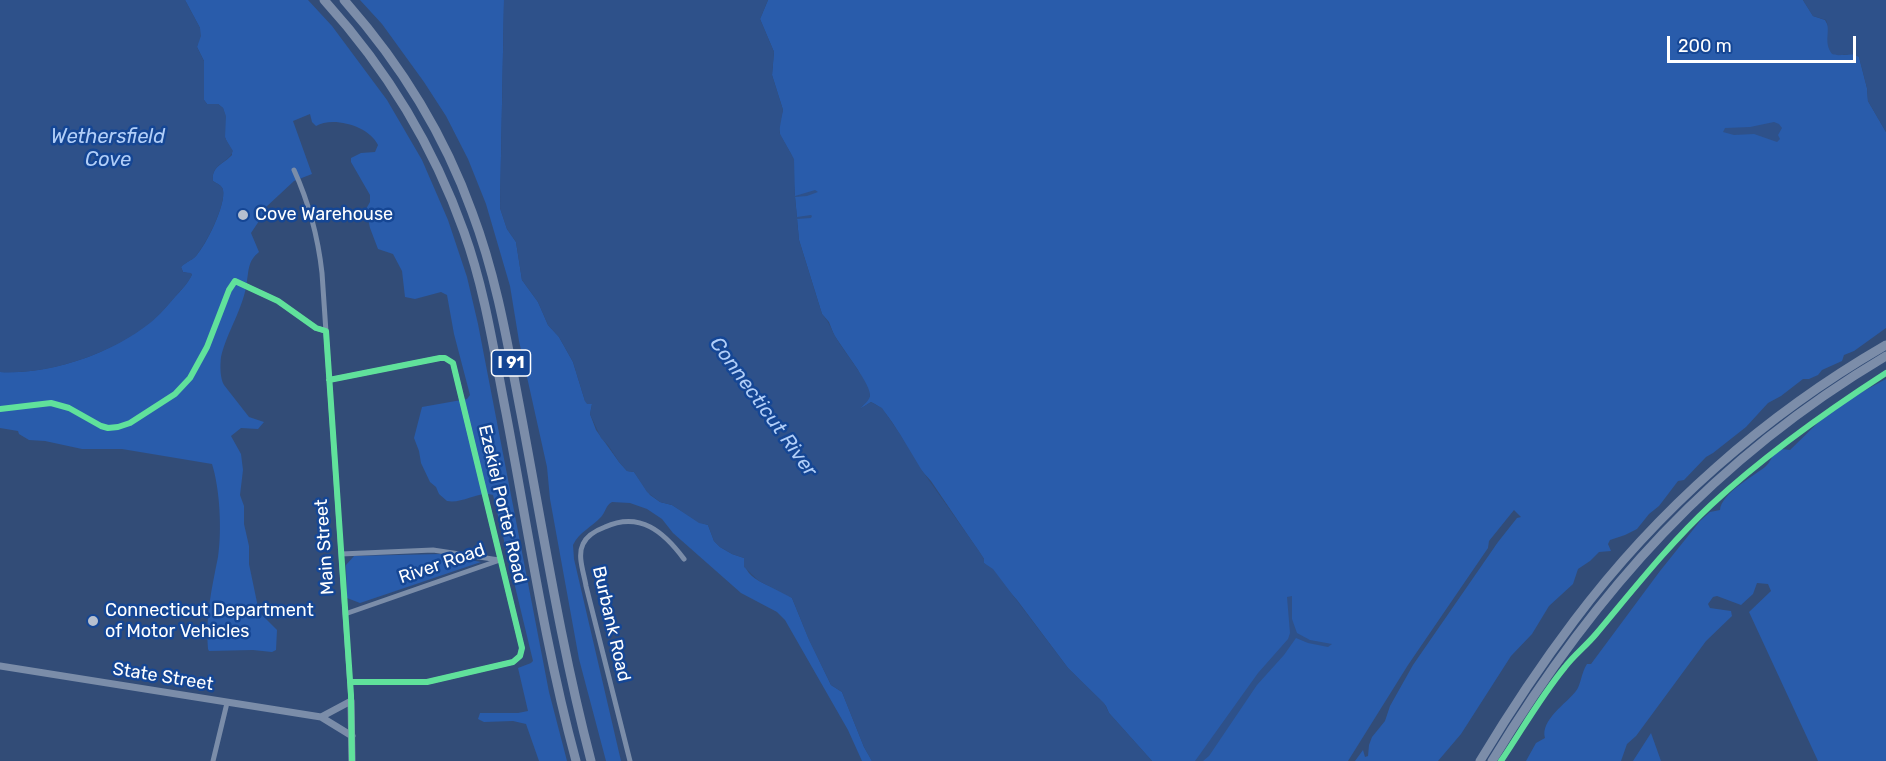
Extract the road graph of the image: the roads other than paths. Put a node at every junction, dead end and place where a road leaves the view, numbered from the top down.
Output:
1 (324, 0) edge
2 (344, 0) edge
3 (294, 170) dead end
4 (236, 281) dead end
5 (326, 331) junction
6 (1886, 345) edge
7 (1886, 356) edge
8 (329, 380) junction
9 (341, 554) junction
10 (684, 559) dead end
11 (500, 560) junction
12 (345, 614) junction
13 (0, 666) edge
14 (350, 682) junction
15 (351, 700) junction
16 (227, 703) junction
17 (321, 717) junction
18 (352, 736) junction
19 (213, 761) edge
20 (352, 761) edge
21 (576, 761) edge
22 (591, 761) edge
23 (630, 761) edge
24 (1480, 761) edge
25 (1492, 761) edge

1 - 21 highway, I 91
2 - 22 highway, I 91
3 - 5 street, Main Street
4 - 5 street
5 - 8 street, Main Street
6 - 24 highway
7 - 25 highway
8 - 9 street, Main Street
8 - 11 street, Ezekiel Porter Road
9 - 11 street, River Road
9 - 12 street, Main Street
10 - 23 street, Burbank Road
11 - 12 street, River Road
11 - 14 street, Ezekiel Porter Road
12 - 14 street, Main Street
13 - 16 street, State Street
14 - 15 street, Main Street
15 - 17 street
15 - 18 street, Main Street
16 - 17 street, State Street
16 - 19 street
17 - 18 street, State Street
18 - 20 street, Main Street

